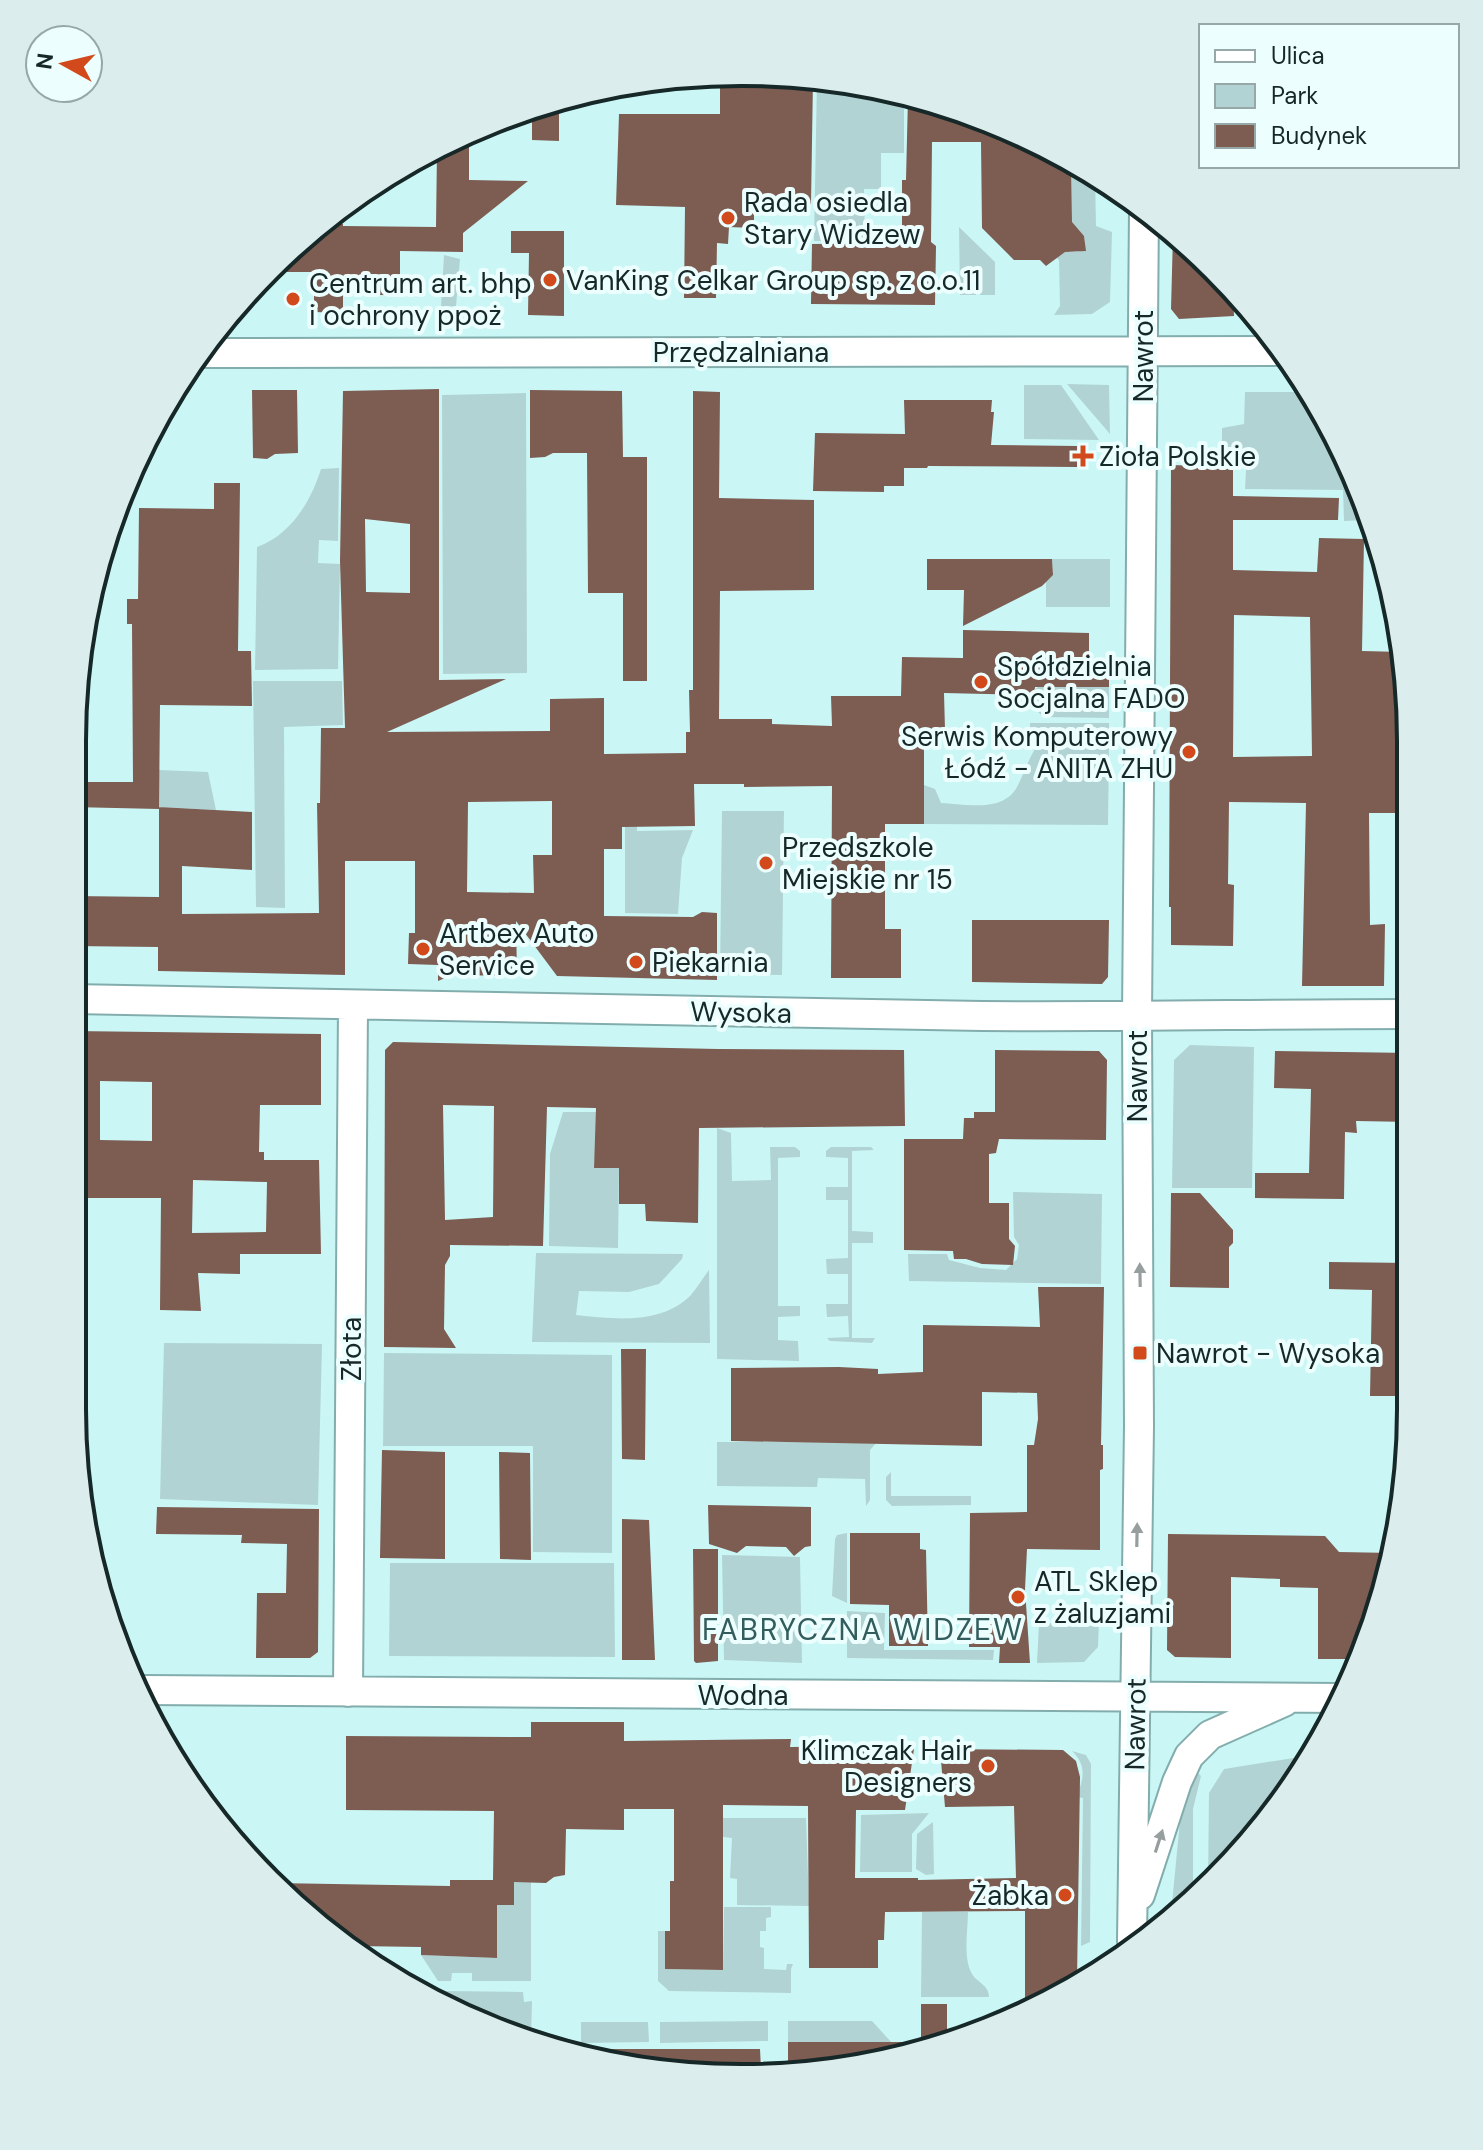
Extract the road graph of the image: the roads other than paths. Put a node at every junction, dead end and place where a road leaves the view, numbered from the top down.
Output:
1 (1144, 223) edge
2 (1143, 351) junction
3 (1268, 351) edge
4 (213, 353) edge
5 (86, 999) edge
6 (353, 1006) junction
7 (1397, 1014) edge
8 (1137, 1016) junction
9 (150, 1690) edge
10 (348, 1692) junction
11 (1135, 1697) junction
12 (1294, 1698) junction
13 (1329, 1698) edge
14 (1132, 1928) edge

1 - 2 street, Nawrot
2 - 3 street, Przędzalniana
2 - 4 street, Przędzalniana
2 - 8 street, Nawrot
5 - 6 street, Wysoka
6 - 8 street, Wysoka
6 - 10 street, Złota
7 - 8 street, Wysoka
11 -> 8 street, Nawrot
9 - 10 street, Wodna
10 - 11 street, Wodna
11 - 12 street, Wodna
11 - 14 street, Nawrot
12 - 13 street, Wodna
14 -> 12 street

